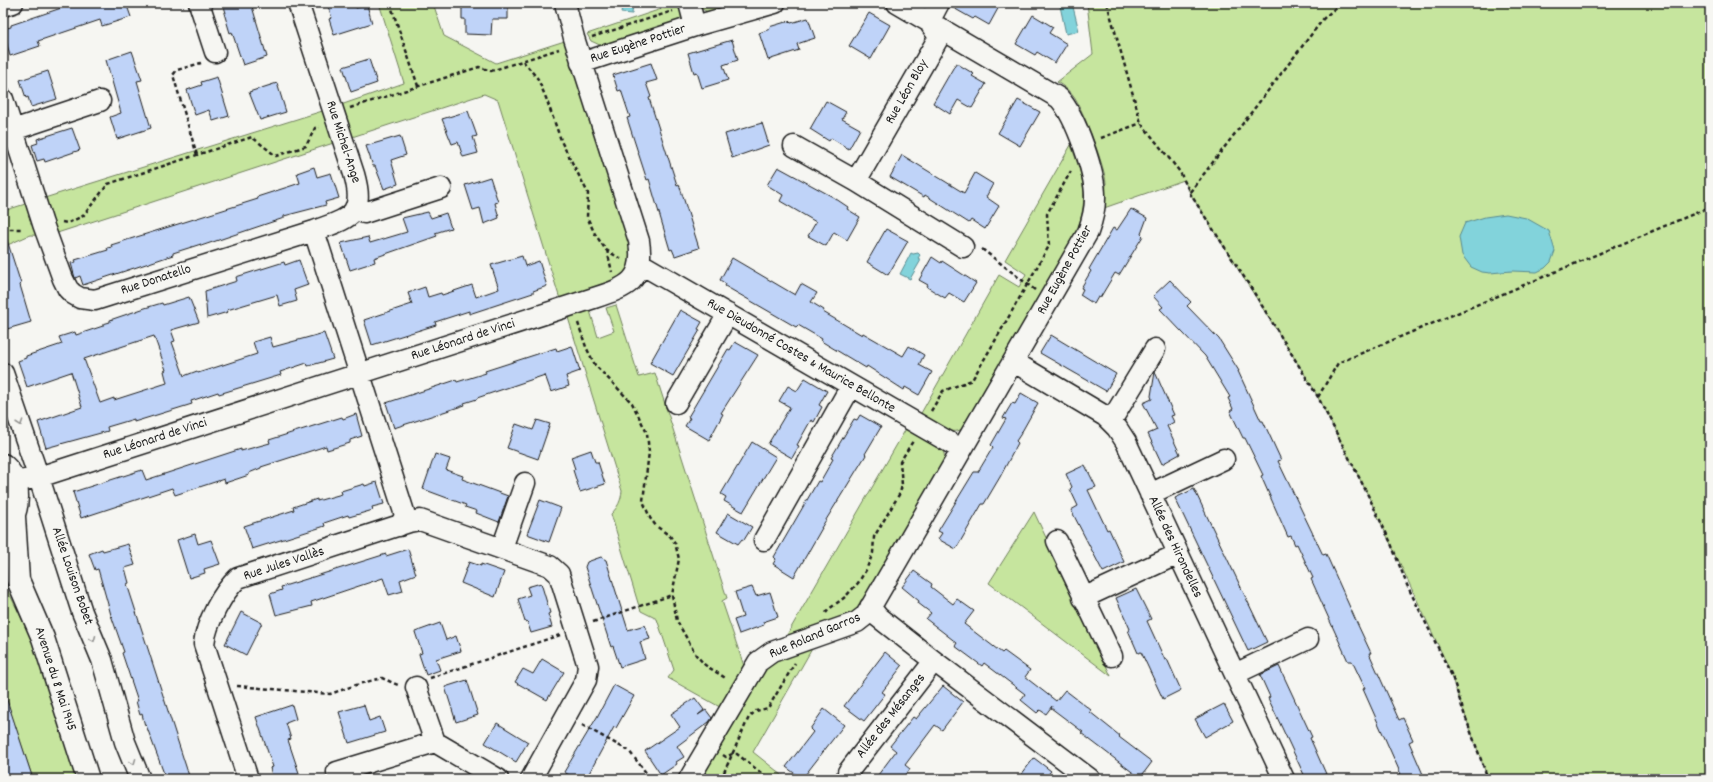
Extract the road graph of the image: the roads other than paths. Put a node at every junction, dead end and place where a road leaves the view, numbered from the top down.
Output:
1 (14, 3) edge
2 (198, 3) edge
3 (298, 3) edge
4 (565, 3) edge
5 (775, 3) edge
6 (897, 3) edge
7 (939, 3) edge
8 (689, 5) edge
9 (3, 6) edge
10 (929, 22) junction
11 (695, 26) junction
12 (215, 52) road end
13 (581, 62) junction
14 (3, 100) edge
15 (100, 101) dead end
16 (13, 130) junction
17 (794, 146) dead end
18 (856, 181) junction
19 (441, 188) dead end
20 (356, 208) junction
21 (314, 231) junction
22 (963, 247) road end
23 (641, 264) junction
24 (728, 314) junction
25 (1155, 349) dead end
26 (1014, 362) junction
27 (3, 373) edge
28 (359, 374) junction
29 (852, 386) junction
30 (676, 404) dead end
31 (1111, 421) junction
32 (961, 449) junction
33 (1224, 459) dead end
34 (9, 474) edge
35 (39, 477) junction
36 (525, 483) dead end
37 (1150, 494) junction
38 (9, 525) edge
39 (399, 526) junction
40 (764, 540) dead end
41 (1056, 541) dead end
42 (502, 548) junction
43 (1178, 554) junction
44 (11, 574) edge
45 (1083, 598) junction
46 (870, 607) junction
47 (1308, 639) dead end
48 (1112, 656) dead end
49 (934, 661) junction
50 (1235, 674) junction
51 (416, 687) road end
52 (435, 742) junction
53 (337, 772) dead end
54 (848, 772) dead end
55 (1081, 777) edge
56 (88, 779) edge
57 (140, 779) edge
58 (248, 779) edge
59 (498, 779) edge
60 (531, 779) edge
61 (688, 779) edge
62 (1284, 779) edge

1 - 9 street
2 - 12 street
3 - 20 street, Rue Michel-Ange
4 - 13 street
5 - 11 street, Rue Eugène Pottier
6 - 10 street, Rue Eugène Pottier
7 - 10 street
8 - 11 street, Rue Eugène Pottier
10 - 18 street, Rue Léon Bloy
10 - 26 street, Rue Eugène Pottier
11 - 13 street, Rue Eugène Pottier
13 - 23 street
14 - 16 street
15 - 16 street
16 - 21 street, Rue Donatello
17 - 18 street
18 - 22 street
19 - 20 street
20 - 21 street
21 - 28 street
23 - 24 street, Rue Dieudonné Costes & Maurice Bellonte
23 - 28 street, Rue Léonard de Vinci
24 - 29 street, Rue Dieudonné Costes & Maurice Bellonte
24 - 30 street
25 - 31 street
26 - 31 street, Allée des Hirondelles
26 - 32 street, Rue Eugène Pottier
27 -> 35 street, Allée Louison Bobet
28 - 35 street, Rue Léonard de Vinci
28 - 39 street
29 - 32 street, Rue Dieudonné Costes & Maurice Bellonte
29 - 40 street
31 - 37 street, Allée des Hirondelles
32 - 46 street, Rue Roland Garros
33 - 37 street
34 - 35 street, Rue Léonard de Vinci
34 - 38 main road, Avenue du 8 Mai 1945
35 -> 57 street, Allée Louison Bobet
36 - 42 street
37 - 43 street, Allée des Hirondelles
38 - 44 main road, Avenue du 8 Mai 1945
39 - 42 street, Rue Jules Vallès
39 - 58 street, Rue Jules Vallès
41 - 45 street
42 - 60 street, Rue Jules Vallès
43 - 45 street
43 - 50 street, Allée des Hirondelles
44 - 56 main road, Avenue du 8 Mai 1945
45 - 48 street
46 - 49 street
46 - 61 street, Rue Roland Garros
47 - 50 street
49 - 54 street, Allée des Mésanges
49 - 55 street
50 - 62 street, Allée des Hirondelles
51 - 52 street
52 - 53 street
52 - 59 street

